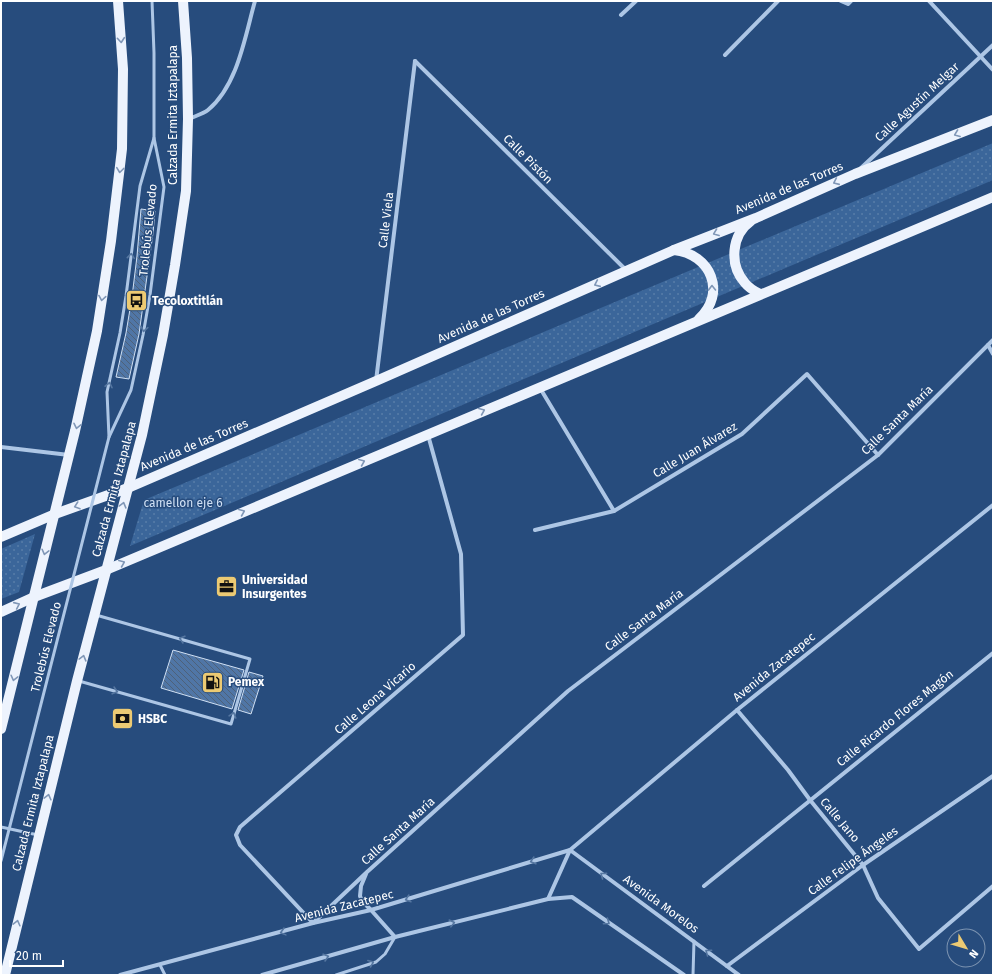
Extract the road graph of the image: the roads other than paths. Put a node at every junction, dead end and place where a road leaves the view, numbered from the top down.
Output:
1 (118, 1) edge
2 (152, 1) edge
3 (183, 1) edge
4 (255, 1) edge
5 (636, 1) edge
6 (778, 1) edge
7 (840, 1) edge
8 (851, 1) edge
9 (928, 1) edge
10 (621, 15) dead end
11 (993, 45) edge
12 (725, 55) dead end
13 (980, 56) junction
14 (415, 61) joint
15 (993, 70) edge
16 (188, 119) junction
17 (993, 120) edge
18 (154, 138) junction
19 (855, 174) junction
20 (993, 197) edge
21 (756, 218) junction
22 (674, 250) junction
23 (627, 271) junction
24 (760, 294) junction
25 (696, 322) junction
26 (993, 340) edge
27 (988, 345) junction
28 (993, 354) edge
29 (376, 381) junction
30 (540, 387) junction
31 (428, 434) junction
32 (109, 437) junction
33 (1, 447) edge
34 (878, 455) junction
35 (69, 456) junction
36 (128, 488) junction
37 (993, 505) edge
38 (614, 511) junction
39 (55, 514) junction
40 (535, 530) dead end
41 (1, 538) edge
42 (106, 570) junction
43 (34, 597) junction
44 (1, 612) edge
45 (95, 614) junction
46 (993, 653) edge
47 (77, 681) junction
48 (737, 710) junction
49 (1, 729) edge
50 (993, 776) edge
51 (810, 800) junction
52 (1, 827) edge
53 (38, 835) junction
54 (570, 850) junction
55 (1, 861) edge
56 (864, 864) junction
57 (367, 872) junction
58 (704, 886) dead end
59 (993, 886) edge
60 (548, 899) junction
61 (371, 910) junction
62 (313, 923) junction
63 (395, 937) junction
64 (694, 941) junction
65 (160, 965) junction
66 (727, 966) junction
67 (4, 975) edge
68 (120, 975) edge
69 (165, 975) edge
70 (262, 975) edge
71 (336, 975) edge
72 (684, 975) edge
73 (693, 975) edge
74 (739, 975) edge

1 -> 35 main road
2 - 18 lane, Trolebús Elevado
3 - 16 main road, Calzada Ermita Iztapalapa
4 - 16 street
5 - 10 street
6 - 12 street
7 - 8 street
9 - 13 street
11 - 13 street, Calle Agustín Melgar
13 - 15 street
13 - 19 street, Calle Agustín Melgar
14 - 23 street, Calle Pistón
14 - 29 street, Calle Viela
16 - 36 main road, Calzada Ermita Iztapalapa
17 -> 19 main road, Avenida de las Torres
32 -> 18 lane, Trolebús Elevado, bridge
18 -> 32 lane, Trolebús Elevado, bridge
19 -> 21 main road, Avenida de las Torres
20 - 24 main road
21 -> 22 main road, Avenida de las Torres
21 - 24 main road
22 - 23 main road, Avenida de las Torres
25 -> 22 main road
23 -> 29 main road, Avenida de las Torres
24 - 25 main road
25 - 30 main road
26 - 27 street, Calle Santa María
27 - 28 street
27 - 34 street, Calle Santa María
29 - 36 main road, Avenida de las Torres
31 -> 30 main road
30 - 38 street
42 -> 31 main road
31 - 62 street, Calle Leona Vicario
32 - 55 lane, Trolebús Elevado, bridge
33 - 35 street
34 - 38 street, Calle Juan Álvarez
34 - 57 street, Calle Santa María
35 - 39 main road
36 -> 39 main road, Avenida de las Torres
42 -> 36 main road, Calzada Ermita Iztapalapa
37 - 48 street, Avenida Zacatepec
38 - 40 street
39 - 41 main road, Avenida de las Torres
39 -> 43 main road
42 - 43 main road
42 - 45 main road, Calzada Ermita Iztapalapa
44 -> 43 main road
43 -> 49 main road
47 -> 45 main road, Calzada Ermita Iztapalapa
47 -> 45 lane
46 - 51 street, Calle Ricardo Flores Magón
53 -> 47 main road, Calzada Ermita Iztapalapa
48 - 51 street, Calle Jano
48 - 54 street, Avenida Zacatepec
50 - 56 street, Calle Felipe Ángeles
51 - 56 street, Calle Jano
51 - 58 street, Calle Ricardo Flores Magón
52 - 53 lane
67 -> 53 main road, Calzada Ermita Iztapalapa
54 - 60 street, Avenida Zacatepec
54 -> 61 street, Avenida Zacatepec
64 -> 54 street, Avenida Morelos
56 - 59 street, Calle Jano
56 - 66 street, Calle Felipe Ángeles
57 - 61 street
57 - 62 street, Calle Santa María
63 -> 60 street
60 -> 72 street
61 - 62 street, Avenida Zacatepec
61 - 63 street
62 -> 65 street, Avenida Zacatepec
70 -> 63 street
71 -> 63 lane
66 -> 64 street, Avenida Morelos
64 - 73 lane
65 - 68 street, Avenida Zacatepec
65 - 69 lane
66 - 74 street, Avenida Morelos

